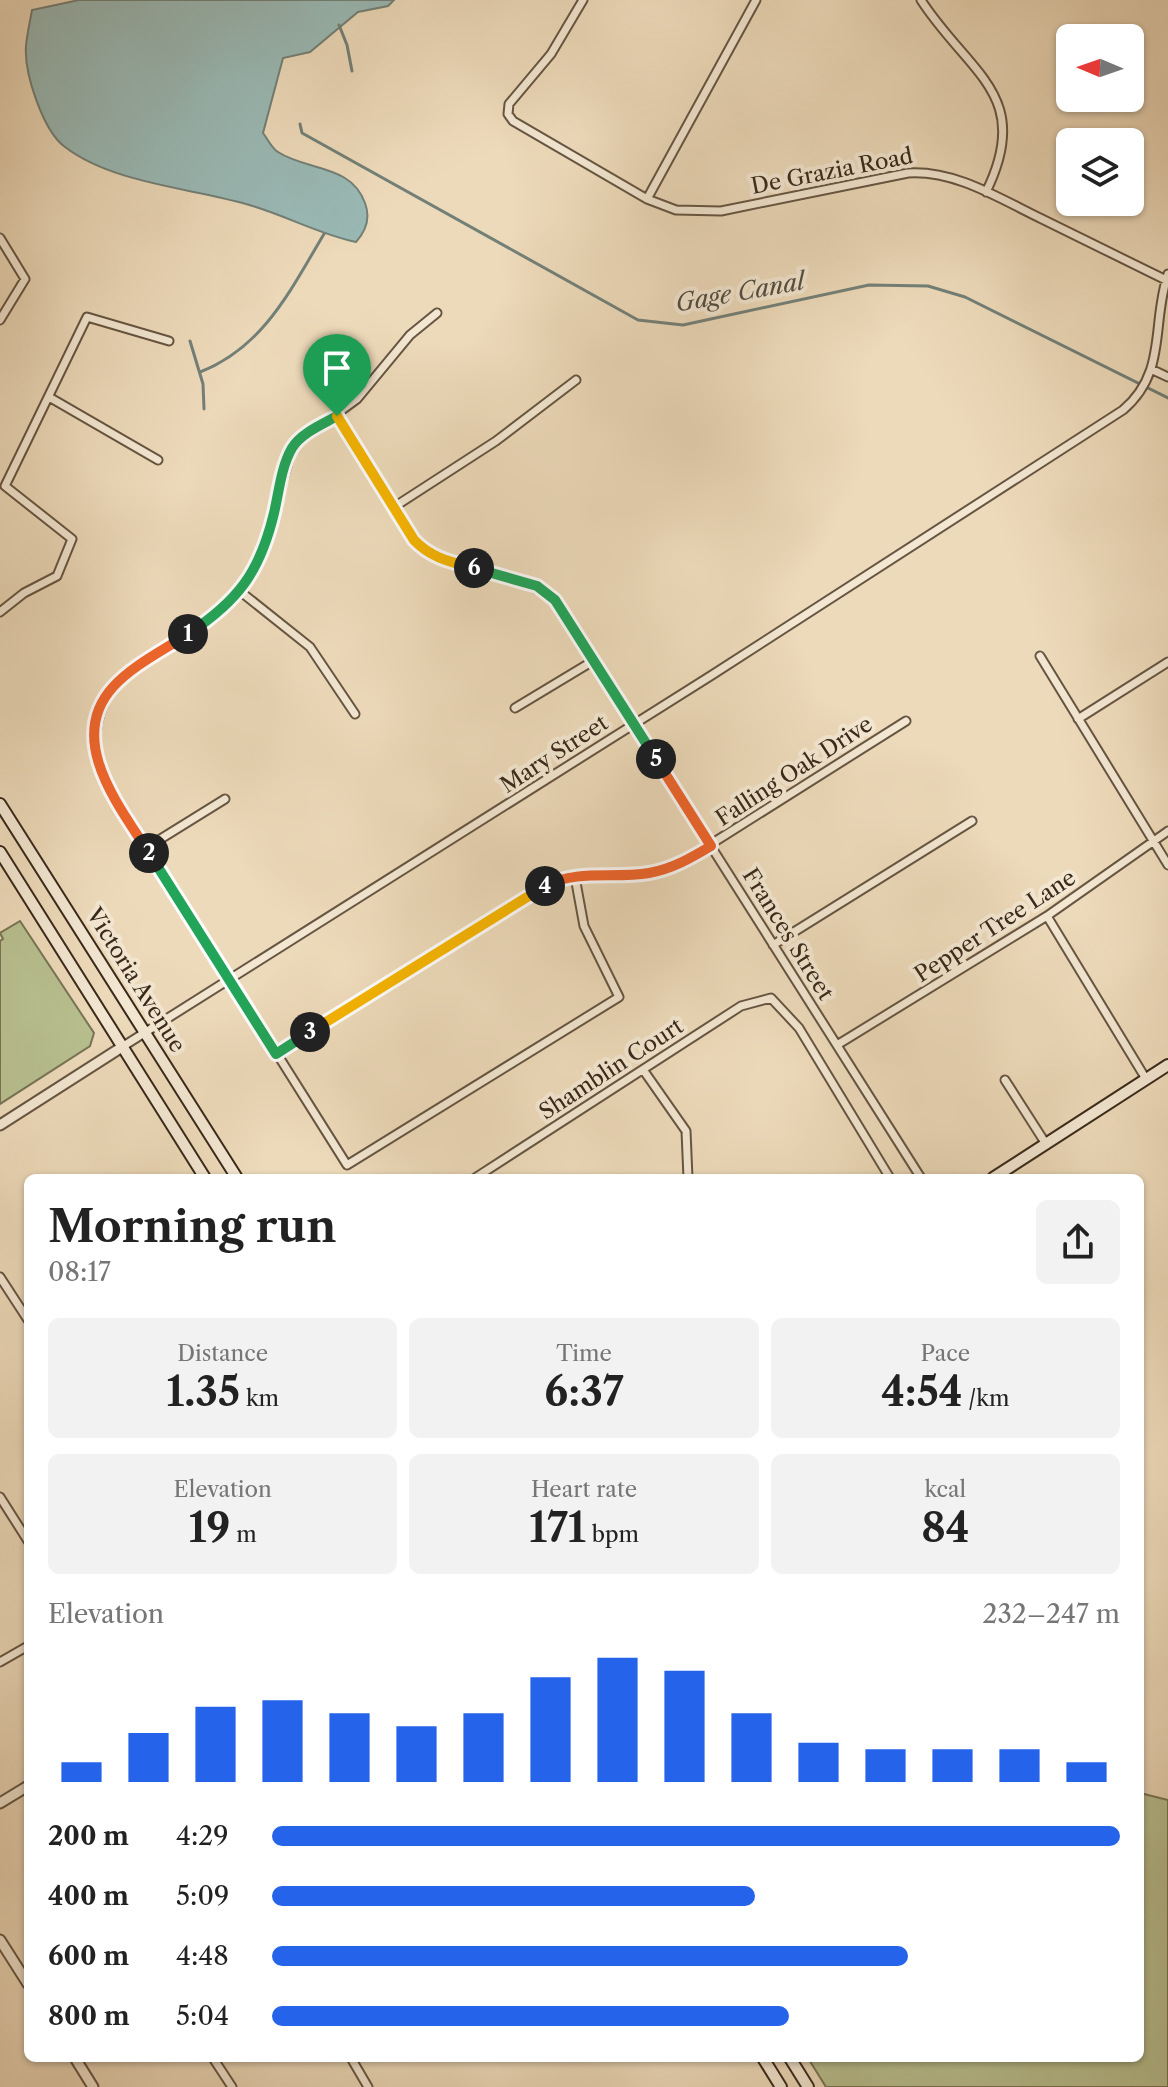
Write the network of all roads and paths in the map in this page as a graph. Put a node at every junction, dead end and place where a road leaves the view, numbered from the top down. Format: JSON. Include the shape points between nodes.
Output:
{"nodes":[{"id":1,"x":583,"y":0,"type":"edge"},
{"id":2,"x":756,"y":0,"type":"edge"},
{"id":3,"x":921,"y":0,"type":"edge"},
{"id":4,"x":986,"y":192,"type":"junction"},
{"id":5,"x":647,"y":199,"type":"junction"},
{"id":6,"x":0,"y":238,"type":"edge"},
{"id":7,"x":1167,"y":277,"type":"edge"},
{"id":8,"x":437,"y":313,"type":"dead end"},
{"id":9,"x":0,"y":320,"type":"edge"},
{"id":10,"x":169,"y":341,"type":"dead end"},
{"id":11,"x":1153,"y":370,"type":"junction"},
{"id":12,"x":1168,"y":377,"type":"edge"},
{"id":13,"x":576,"y":380,"type":"dead end"},
{"id":14,"x":49,"y":397,"type":"junction"},
{"id":15,"x":337,"y":416,"type":"junction"},
{"id":16,"x":158,"y":460,"type":"dead end"},
{"id":17,"x":394,"y":507,"type":"junction"},
{"id":18,"x":241,"y":592,"type":"junction"},
{"id":19,"x":0,"y":612,"type":"edge"},
{"id":20,"x":1040,"y":656,"type":"dead end"},
{"id":21,"x":593,"y":661,"type":"junction"},
{"id":22,"x":1168,"y":662,"type":"edge"},
{"id":23,"x":515,"y":708,"type":"dead end"},
{"id":24,"x":355,"y":714,"type":"dead end"},
{"id":25,"x":1078,"y":719,"type":"junction"},
{"id":26,"x":906,"y":721,"type":"dead end"},
{"id":27,"x":634,"y":724,"type":"junction"},
{"id":28,"x":225,"y":799,"type":"dead end"},
{"id":29,"x":0,"y":804,"type":"edge"},
{"id":30,"x":972,"y":821,"type":"dead end"},
{"id":31,"x":1168,"y":831,"type":"edge"},
{"id":32,"x":1155,"y":844,"type":"junction"},
{"id":33,"x":711,"y":846,"type":"junction"},
{"id":34,"x":146,"y":848,"type":"junction"},
{"id":35,"x":0,"y":852,"type":"edge"},
{"id":36,"x":1168,"y":865,"type":"edge"},
{"id":37,"x":575,"y":877,"type":"junction"},
{"id":38,"x":1047,"y":916,"type":"junction"},
{"id":39,"x":773,"y":945,"type":"junction"},
{"id":40,"x":230,"y":982,"type":"junction"},
{"id":41,"x":146,"y":1033,"type":"junction"},
{"id":42,"x":837,"y":1045,"type":"junction"},
{"id":43,"x":122,"y":1047,"type":"junction"},
{"id":44,"x":276,"y":1054,"type":"junction"},
{"id":45,"x":1168,"y":1065,"type":"edge"},
{"id":46,"x":644,"y":1071,"type":"junction"},
{"id":47,"x":1146,"y":1079,"type":"junction"},
{"id":48,"x":1005,"y":1080,"type":"dead end"},
{"id":49,"x":0,"y":1125,"type":"edge"},
{"id":50,"x":1046,"y":1144,"type":"junction"},
{"id":51,"x":202,"y":1174,"type":"edge"},
{"id":52,"x":234,"y":1174,"type":"edge"},
{"id":53,"x":481,"y":1174,"type":"edge"},
{"id":54,"x":688,"y":1174,"type":"edge"},
{"id":55,"x":888,"y":1174,"type":"edge"},
{"id":56,"x":918,"y":1174,"type":"edge"},
{"id":57,"x":999,"y":1174,"type":"edge"},
{"id":58,"x":0,"y":1277,"type":"edge"},
{"id":59,"x":24,"y":1314,"type":"edge"},
{"id":60,"x":0,"y":1497,"type":"edge"},
{"id":61,"x":24,"y":1535,"type":"edge"},
{"id":62,"x":24,"y":1648,"type":"edge"},
{"id":63,"x":0,"y":1662,"type":"edge"},
{"id":64,"x":24,"y":1788,"type":"edge"},
{"id":65,"x":0,"y":1803,"type":"edge"},
{"id":66,"x":0,"y":1940,"type":"edge"},
{"id":67,"x":24,"y":1978,"type":"edge"},
{"id":68,"x":77,"y":2062,"type":"edge"},
{"id":69,"x":216,"y":2062,"type":"edge"},
{"id":70,"x":353,"y":2062,"type":"edge"},
{"id":71,"x":765,"y":2062,"type":"edge"},
{"id":72,"x":792,"y":2062,"type":"edge"},
{"id":73,"x":93,"y":2087,"type":"edge"},
{"id":74,"x":232,"y":2087,"type":"edge"},
{"id":75,"x":368,"y":2087,"type":"edge"},
{"id":76,"x":781,"y":2087,"type":"edge"},
{"id":77,"x":808,"y":2087,"type":"edge"}],
"edges":[{"from":1,"to":5,"type":"street","name":"De Grazia Road","via":[[551,54],[509,104],[508,114]]},
{"from":2,"to":5,"type":"street"},
{"from":3,"to":4,"type":"street","via":[[994,93],[1004,118],[1001,162]]},
{"from":4,"to":5,"type":"street","name":"De Grazia Road","via":[[927,172],[721,211],[676,210]]},
{"from":4,"to":7,"type":"street","name":"De Grazia Road"},
{"from":6,"to":9,"type":"street","via":[[25,279]]},
{"from":7,"to":11,"type":"street"},
{"from":8,"to":15,"type":"street","via":[[410,335]]},
{"from":10,"to":14,"type":"street","via":[[87,317]]},
{"from":11,"to":12,"type":"street"},
{"from":11,"to":27,"type":"street","name":"Mary Street","via":[[1141,393],[1123,410]]},
{"from":13,"to":17,"type":"street","via":[[496,441]]},
{"from":14,"to":16,"type":"street"},
{"from":14,"to":19,"type":"street","via":[[5,486],[72,539],[57,576]]},
{"from":15,"to":17,"type":"street","name":"Frances Street"},
{"from":15,"to":18,"type":"street","via":[[293,446],[260,557]]},
{"from":17,"to":21,"type":"street","name":"Frances Street","via":[[425,552],[537,586],[555,600]]},
{"from":18,"to":24,"type":"street","via":[[310,647]]},
{"from":18,"to":34,"type":"street","via":[[214,618],[124,677],[99,712],[95,751],[101,774]]},
{"from":20,"to":25,"type":"street"},
{"from":21,"to":23,"type":"street"},
{"from":21,"to":27,"type":"street","name":"Frances Street"},
{"from":22,"to":25,"type":"street"},
{"from":25,"to":32,"type":"street"},
{"from":26,"to":33,"type":"street","name":"Falling Oak Drive"},
{"from":27,"to":33,"type":"street","name":"Frances Street"},
{"from":27,"to":40,"type":"street","name":"Mary Street"},
{"from":28,"to":34,"type":"street"},
{"from":29,"to":41,"type":"main road","name":"Victoria Avenue"},
{"from":30,"to":39,"type":"street"},
{"from":31,"to":32,"type":"street","name":"Pepper Tree Lane"},
{"from":32,"to":36,"type":"street"},
{"from":32,"to":38,"type":"street","name":"Pepper Tree Lane"},
{"from":33,"to":37,"type":"street","name":"Falling Oak Drive","via":[[647,874]]},
{"from":33,"to":39,"type":"street","name":"Frances Street"},
{"from":34,"to":40,"type":"street"},
{"from":35,"to":43,"type":"main road"},
{"from":37,"to":44,"type":"street","name":"Falling Oak Drive","via":[[532,892]]},
{"from":37,"to":44,"type":"street","via":[[584,926],[619,997],[347,1165]]},
{"from":38,"to":42,"type":"street","name":"Pepper Tree Lane"},
{"from":38,"to":47,"type":"street"},
{"from":39,"to":42,"type":"street","name":"Frances Street"},
{"from":40,"to":41,"type":"street","name":"Mary Street"},
{"from":40,"to":44,"type":"street"},
{"from":41,"to":43,"type":"street","name":"Mary Street"},
{"from":41,"to":52,"type":"main road","name":"Victoria Avenue"},
{"from":42,"to":56,"type":"street","name":"Frances Street"},
{"from":43,"to":49,"type":"street","name":"Mary Street"},
{"from":43,"to":51,"type":"main road"},
{"from":45,"to":47,"type":"main road"},
{"from":46,"to":53,"type":"street","name":"Shamblin Court"},
{"from":46,"to":54,"type":"street","via":[[686,1131]]},
{"from":46,"to":55,"type":"street","name":"Shamblin Court","via":[[741,1006],[771,998],[799,1028]]},
{"from":47,"to":50,"type":"main road"},
{"from":48,"to":50,"type":"street"},
{"from":50,"to":57,"type":"main road"},
{"from":58,"to":59,"type":"street"},
{"from":60,"to":61,"type":"street"},
{"from":62,"to":63,"type":"street"},
{"from":64,"to":65,"type":"street"},
{"from":66,"to":67,"type":"street"},
{"from":68,"to":73,"type":"street"},
{"from":69,"to":74,"type":"street"},
{"from":70,"to":75,"type":"street"},
{"from":71,"to":76,"type":"main road"},
{"from":72,"to":77,"type":"main road"}]}
